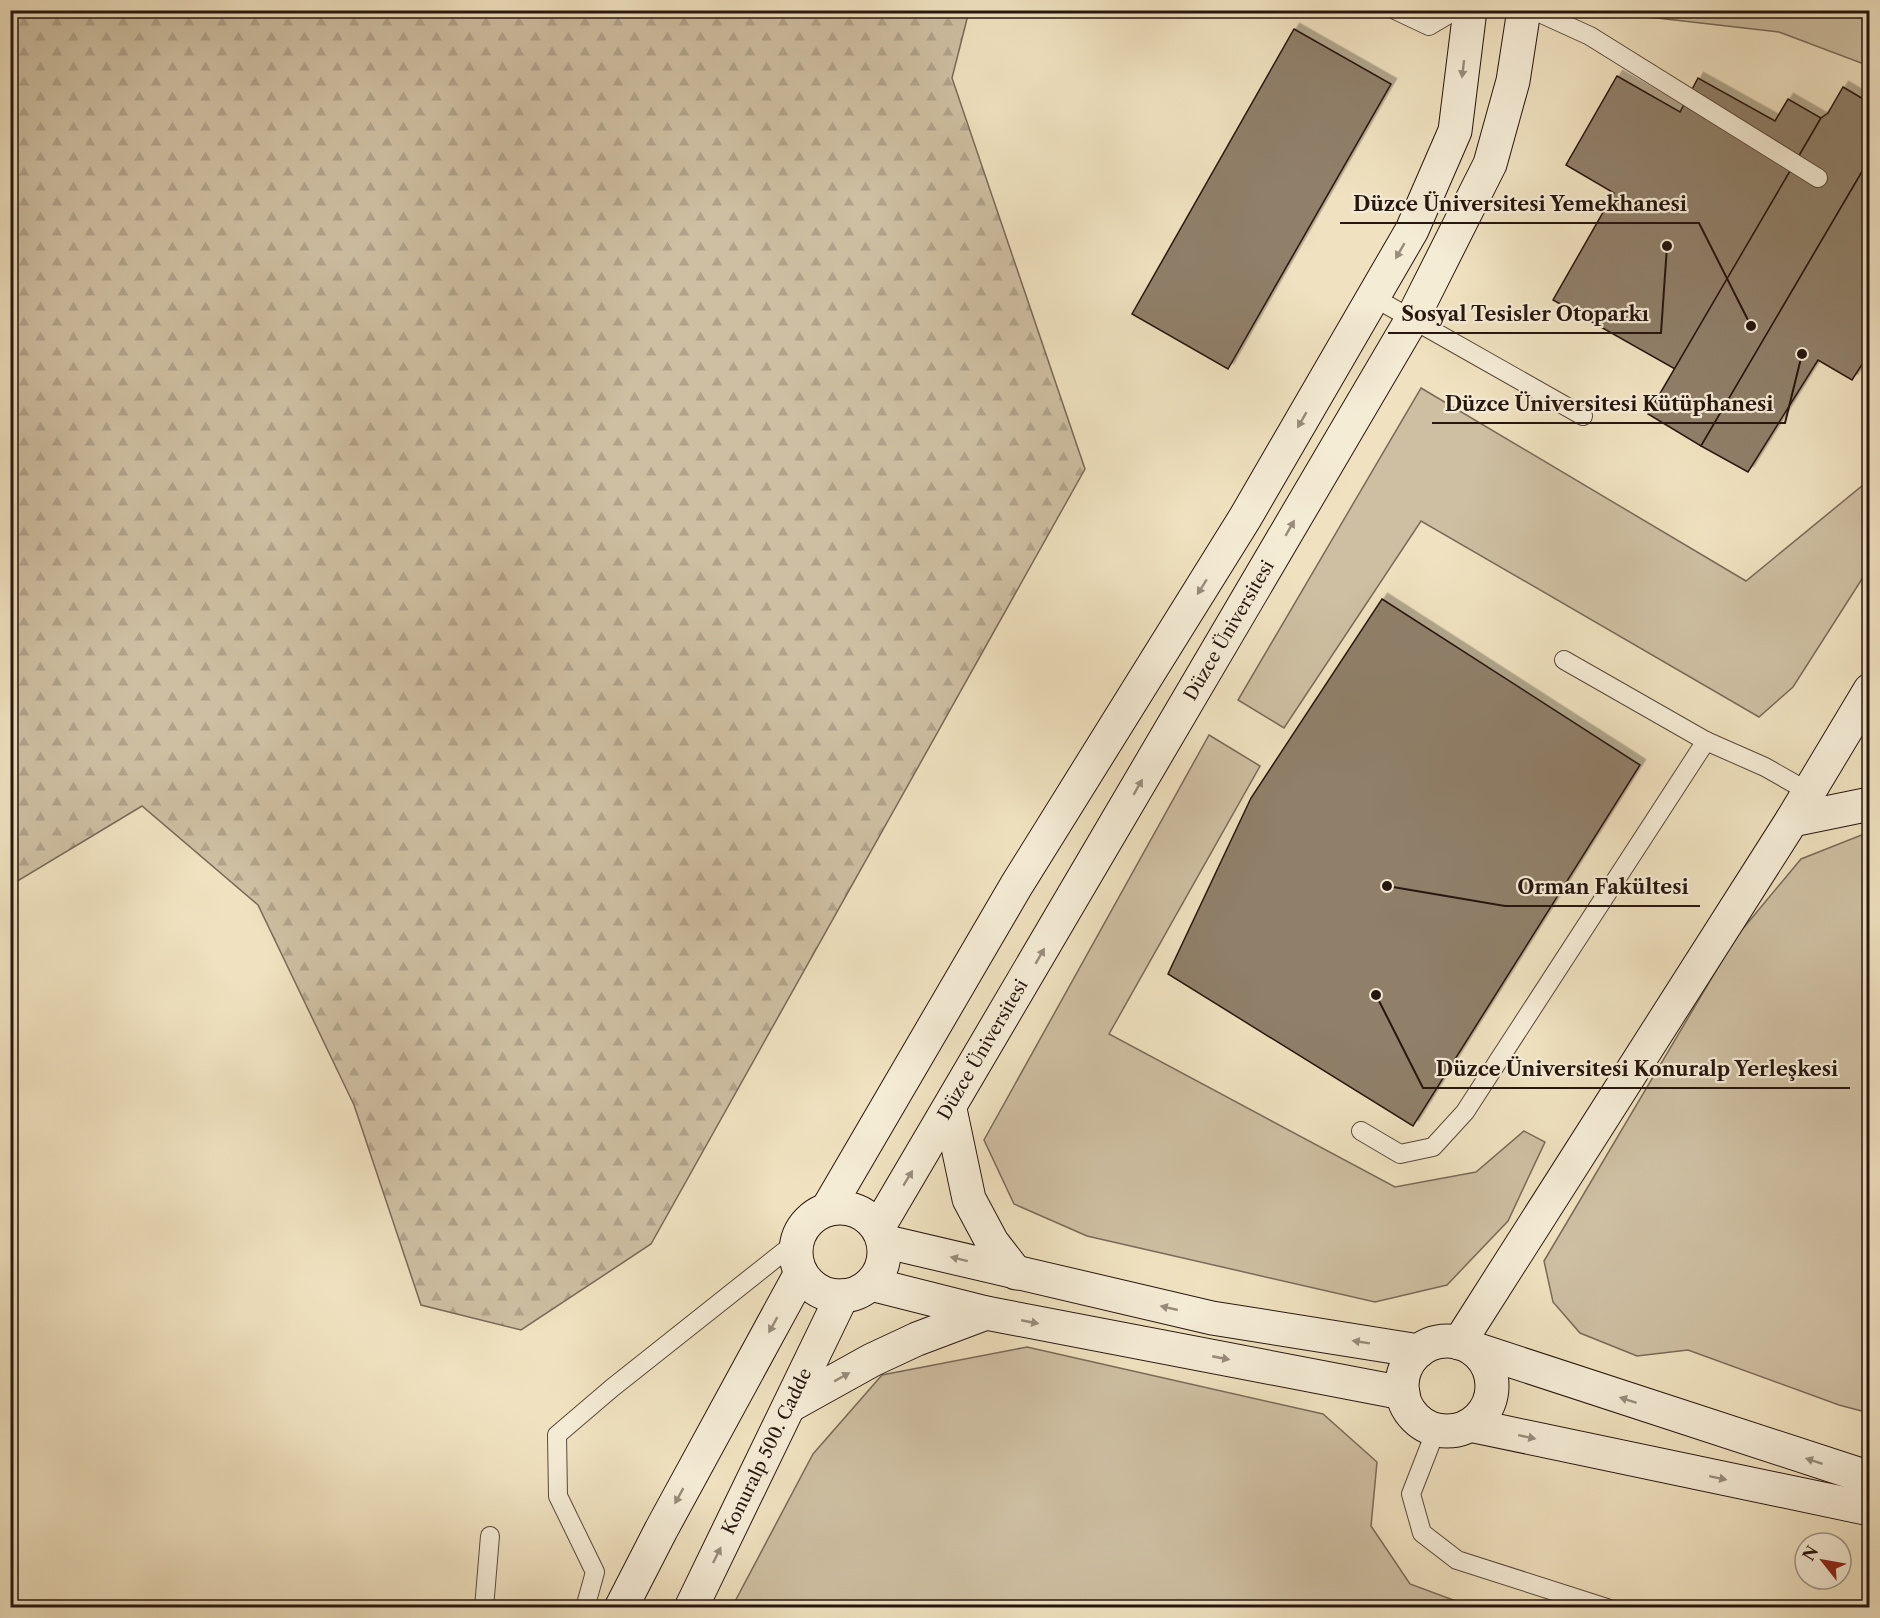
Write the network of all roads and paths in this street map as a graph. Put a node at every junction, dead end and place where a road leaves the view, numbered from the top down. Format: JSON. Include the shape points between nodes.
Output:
{"nodes":[{"id":1,"x":1395,"y":10,"type":"edge"},
{"id":2,"x":1456,"y":10,"type":"edge"},
{"id":3,"x":1470,"y":10,"type":"edge"},
{"id":4,"x":1524,"y":10,"type":"edge"},
{"id":5,"x":1533,"y":10,"type":"edge"},
{"id":6,"x":1818,"y":178,"type":"dead end"},
{"id":7,"x":1374,"y":297,"type":"junction"},
{"id":8,"x":1412,"y":319,"type":"junction"},
{"id":9,"x":1583,"y":416,"type":"dead end"},
{"id":10,"x":1564,"y":660,"type":"dead end"},
{"id":11,"x":1869,"y":690,"type":"edge"},
{"id":12,"x":1706,"y":741,"type":"junction"},
{"id":13,"x":1809,"y":792,"type":"junction"},
{"id":14,"x":1869,"y":804,"type":"edge"},
{"id":15,"x":1792,"y":820,"type":"junction"},
{"id":16,"x":950,"y":1109,"type":"junction"},
{"id":17,"x":1361,"y":1131,"type":"dead end"},
{"id":18,"x":828,"y":1208,"type":"junction"},
{"id":19,"x":881,"y":1234,"type":"junction"},
{"id":20,"x":798,"y":1258,"type":"junction"},
{"id":21,"x":1016,"y":1274,"type":"junction"},
{"id":22,"x":856,"y":1290,"type":"junction"},
{"id":23,"x":986,"y":1313,"type":"junction"},
{"id":24,"x":1465,"y":1345,"type":"junction"},
{"id":25,"x":1419,"y":1351,"type":"junction"},
{"id":26,"x":1403,"y":1393,"type":"junction"},
{"id":27,"x":791,"y":1406,"type":"junction"},
{"id":28,"x":1470,"y":1425,"type":"junction"},
{"id":29,"x":1436,"y":1430,"type":"junction"},
{"id":30,"x":1869,"y":1478,"type":"edge"},
{"id":31,"x":1869,"y":1509,"type":"edge"},
{"id":32,"x":490,"y":1536,"type":"dead end"},
{"id":33,"x":484,"y":1608,"type":"edge"},
{"id":34,"x":585,"y":1608,"type":"edge"},
{"id":35,"x":621,"y":1608,"type":"edge"},
{"id":36,"x":691,"y":1608,"type":"edge"},
{"id":37,"x":1607,"y":1608,"type":"edge"}],
"edges":[{"from":1,"to":2,"type":"lane","via":[[1429,26]]},
{"from":3,"to":7,"type":"street","one_way":true,"via":[[1455,130],[1412,230]]},
{"from":4,"to":8,"type":"street","name":"Düzce Üniversitesi","via":[[1513,81],[1490,164]]},
{"from":5,"to":6,"type":"lane","via":[[1590,36]]},
{"from":7,"to":8,"type":"lane"},
{"from":7,"to":18,"type":"street","one_way":true,"via":[[1245,518],[1016,886]]},
{"from":8,"to":9,"type":"lane"},
{"from":16,"to":8,"type":"street","name":"Düzce Üniversitesi","one_way":true},
{"from":10,"to":12,"type":"lane"},
{"from":11,"to":13,"type":"street"},
{"from":12,"to":13,"type":"lane"},
{"from":12,"to":17,"type":"lane","via":[[1465,1112],[1434,1147],[1400,1154]]},
{"from":13,"to":15,"type":"street"},
{"from":14,"to":15,"type":"street"},
{"from":15,"to":24,"type":"street"},
{"from":19,"to":16,"type":"street","name":"Düzce Üniversitesi","one_way":true},
{"from":16,"to":21,"type":"street","via":[[969,1199],[992,1242]]},
{"from":18,"to":19,"type":"street","via":[[856,1210]]},
{"from":18,"to":20,"type":"street","via":[[813,1215],[803,1227]]},
{"from":21,"to":19,"type":"street","one_way":true},
{"from":19,"to":22,"type":"street","name":"Düzce Üniversitesi","via":[[884,1257],[880,1272]]},
{"from":20,"to":22,"type":"street","via":[[819,1290]]},
{"from":20,"to":34,"type":"lane","via":[[620,1381],[557,1435],[558,1496],[595,1572]]},
{"from":20,"to":35,"type":"street","one_way":true},
{"from":25,"to":21,"type":"street","one_way":true,"via":[[1212,1318]]},
{"from":22,"to":23,"type":"street"},
{"from":22,"to":27,"type":"street","name":"Konuralp 500. Cadde"},
{"from":23,"to":26,"type":"street","one_way":true},
{"from":27,"to":23,"type":"street","one_way":true,"via":[[917,1338]]},
{"from":24,"to":25,"type":"street","via":[[1431,1344]]},
{"from":24,"to":28,"type":"street","via":[[1489,1368],[1492,1381],[1488,1406]]},
{"from":30,"to":24,"type":"street","one_way":true},
{"from":25,"to":26,"type":"street","via":[[1403,1378]]},
{"from":26,"to":29,"type":"street","via":[[1414,1417]]},
{"from":36,"to":27,"type":"street","name":"Konuralp 500. Cadde","one_way":true},
{"from":28,"to":29,"type":"street","via":[[1460,1430]]},
{"from":28,"to":31,"type":"street","one_way":true},
{"from":29,"to":37,"type":"lane","via":[[1411,1494],[1422,1533],[1457,1560]]},
{"from":32,"to":33,"type":"lane"}]}
